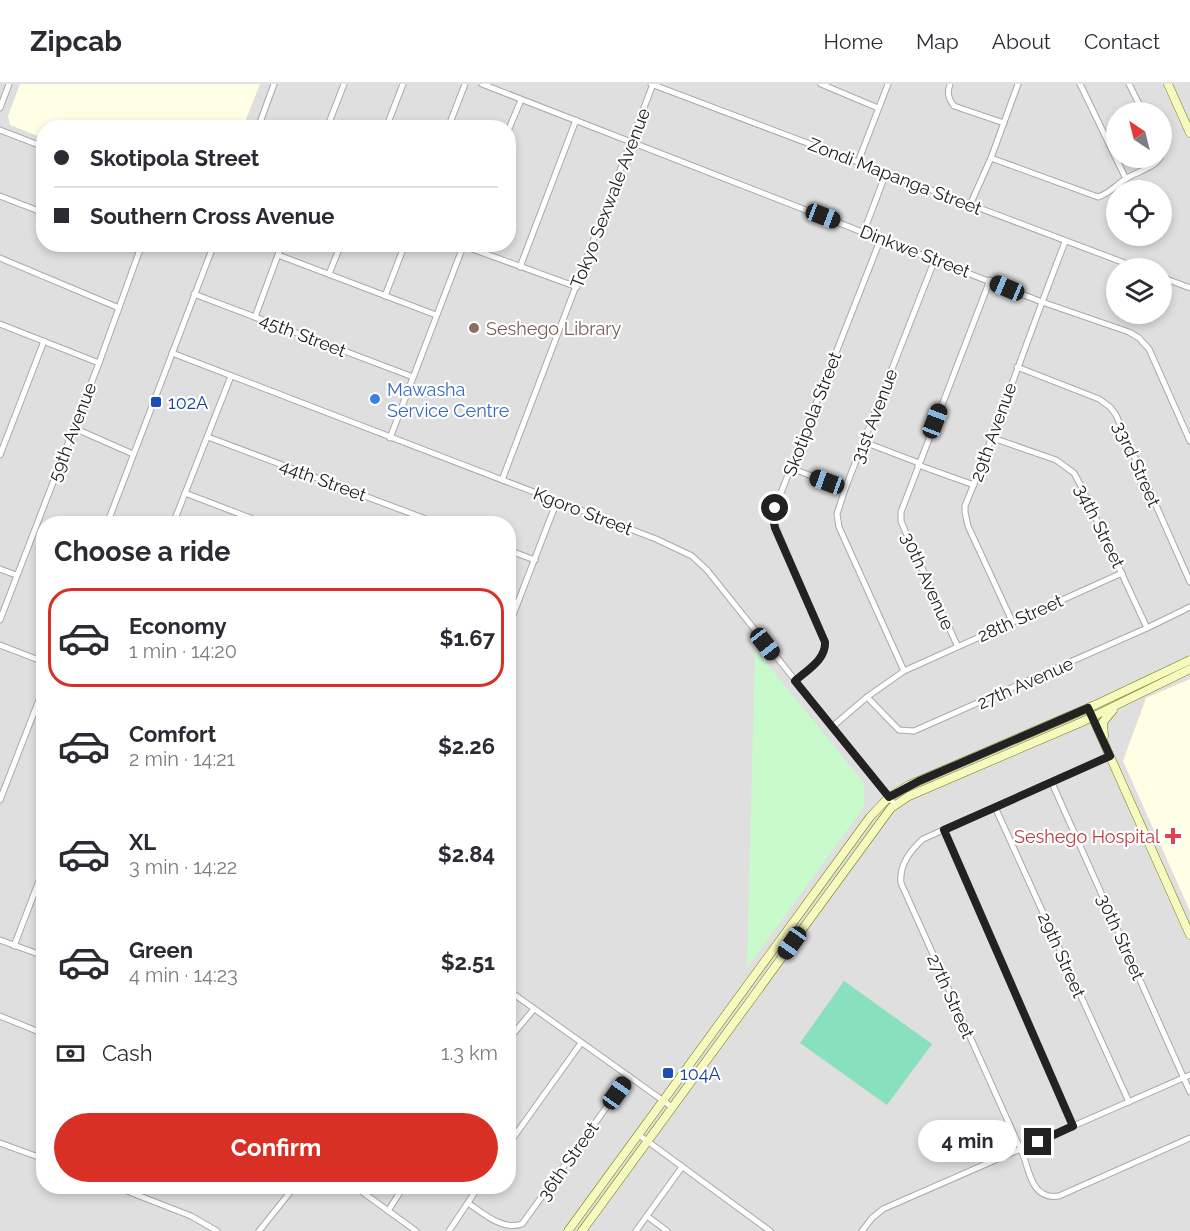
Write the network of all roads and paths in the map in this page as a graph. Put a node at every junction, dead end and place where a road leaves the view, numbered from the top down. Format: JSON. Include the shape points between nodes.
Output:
{"nodes":[{"id":1,"x":9,"y":84,"type":"edge"},
{"id":2,"x":274,"y":84,"type":"edge"},
{"id":3,"x":344,"y":84,"type":"edge"},
{"id":4,"x":403,"y":84,"type":"edge"},
{"id":5,"x":465,"y":84,"type":"edge"},
{"id":6,"x":482,"y":84,"type":"edge"},
{"id":7,"x":653,"y":84,"type":"edge"},
{"id":8,"x":820,"y":84,"type":"edge"},
{"id":9,"x":888,"y":84,"type":"edge"},
{"id":10,"x":950,"y":84,"type":"edge"},
{"id":11,"x":1018,"y":84,"type":"edge"},
{"id":12,"x":1080,"y":84,"type":"edge"},
{"id":13,"x":1129,"y":84,"type":"edge"},
{"id":14,"x":1168,"y":84,"type":"edge"},
{"id":15,"x":521,"y":100,"type":"junction"},
{"id":16,"x":1138,"y":102,"type":"edge"},
{"id":17,"x":0,"y":108,"type":"edge"},
{"id":18,"x":878,"y":108,"type":"junction"},
{"id":19,"x":261,"y":120,"type":"edge"},
{"id":20,"x":330,"y":120,"type":"edge"},
{"id":21,"x":389,"y":120,"type":"edge"},
{"id":22,"x":451,"y":120,"type":"edge"},
{"id":23,"x":513,"y":120,"type":"edge"},
{"id":24,"x":576,"y":120,"type":"junction"},
{"id":25,"x":1004,"y":123,"type":"junction"},
{"id":26,"x":0,"y":130,"type":"edge"},
{"id":27,"x":1190,"y":134,"type":"edge"},
{"id":28,"x":631,"y":141,"type":"junction"},
{"id":29,"x":36,"y":144,"type":"edge"},
{"id":30,"x":991,"y":158,"type":"junction"},
{"id":31,"x":858,"y":162,"type":"junction"},
{"id":32,"x":1145,"y":168,"type":"edge"},
{"id":33,"x":886,"y":173,"type":"junction"},
{"id":34,"x":1125,"y":178,"type":"junction"},
{"id":35,"x":0,"y":196,"type":"edge"},
{"id":36,"x":970,"y":205,"type":"junction"},
{"id":37,"x":36,"y":210,"type":"edge"},
{"id":38,"x":864,"y":231,"type":"junction"},
{"id":39,"x":881,"y":238,"type":"junction"},
{"id":40,"x":1065,"y":242,"type":"junction"},
{"id":41,"x":140,"y":252,"type":"edge"},
{"id":42,"x":211,"y":252,"type":"edge"},
{"id":43,"x":279,"y":252,"type":"edge"},
{"id":44,"x":338,"y":252,"type":"edge"},
{"id":45,"x":402,"y":252,"type":"edge"},
{"id":46,"x":461,"y":252,"type":"edge"},
{"id":47,"x":482,"y":252,"type":"edge"},
{"id":48,"x":278,"y":255,"type":"junction"},
{"id":49,"x":0,"y":258,"type":"edge"},
{"id":50,"x":1110,"y":258,"type":"edge"},
{"id":51,"x":935,"y":259,"type":"junction"},
{"id":52,"x":520,"y":267,"type":"junction"},
{"id":53,"x":329,"y":274,"type":"junction"},
{"id":54,"x":990,"y":280,"type":"junction"},
{"id":55,"x":1172,"y":281,"type":"edge"},
{"id":56,"x":577,"y":287,"type":"junction"},
{"id":57,"x":1190,"y":288,"type":"edge"},
{"id":58,"x":194,"y":294,"type":"junction"},
{"id":59,"x":386,"y":296,"type":"junction"},
{"id":60,"x":1042,"y":302,"type":"junction"},
{"id":61,"x":119,"y":308,"type":"junction"},
{"id":62,"x":436,"y":315,"type":"junction"},
{"id":63,"x":255,"y":317,"type":"junction"},
{"id":64,"x":0,"y":324,"type":"edge"},
{"id":65,"x":44,"y":341,"type":"junction"},
{"id":66,"x":172,"y":353,"type":"junction"},
{"id":67,"x":99,"y":363,"type":"junction"},
{"id":68,"x":1017,"y":367,"type":"junction"},
{"id":69,"x":231,"y":376,"type":"junction"},
{"id":70,"x":413,"y":377,"type":"junction"},
{"id":71,"x":74,"y":428,"type":"junction"},
{"id":72,"x":208,"y":437,"type":"junction"},
{"id":73,"x":390,"y":438,"type":"junction"},
{"id":74,"x":993,"y":438,"type":"junction"},
{"id":75,"x":1190,"y":441,"type":"edge"},
{"id":76,"x":864,"y":442,"type":"junction"},
{"id":77,"x":133,"y":454,"type":"junction"},
{"id":78,"x":0,"y":455,"type":"edge"},
{"id":79,"x":918,"y":464,"type":"junction"},
{"id":80,"x":791,"y":468,"type":"junction"},
{"id":81,"x":502,"y":480,"type":"junction"},
{"id":82,"x":974,"y":485,"type":"junction"},
{"id":83,"x":845,"y":489,"type":"junction"},
{"id":84,"x":185,"y":493,"type":"junction"},
{"id":85,"x":557,"y":501,"type":"junction"},
{"id":86,"x":40,"y":516,"type":"edge"},
{"id":87,"x":110,"y":516,"type":"edge"},
{"id":88,"x":177,"y":516,"type":"edge"},
{"id":89,"x":245,"y":516,"type":"edge"},
{"id":90,"x":418,"y":516,"type":"edge"},
{"id":91,"x":36,"y":525,"type":"edge"},
{"id":92,"x":516,"y":553,"type":"edge"},
{"id":93,"x":535,"y":560,"type":"junction"},
{"id":94,"x":0,"y":569,"type":"edge"},
{"id":95,"x":1122,"y":573,"type":"junction"},
{"id":96,"x":16,"y":576,"type":"junction"},
{"id":97,"x":1190,"y":582,"type":"edge"},
{"id":98,"x":1190,"y":607,"type":"edge"},
{"id":99,"x":516,"y":608,"type":"edge"},
{"id":100,"x":0,"y":620,"type":"edge"},
{"id":101,"x":1012,"y":621,"type":"junction"},
{"id":102,"x":1147,"y":628,"type":"junction"},
{"id":103,"x":0,"y":645,"type":"edge"},
{"id":104,"x":957,"y":645,"type":"junction"},
{"id":105,"x":36,"y":659,"type":"edge"},
{"id":106,"x":1190,"y":660,"type":"edge"},
{"id":107,"x":1190,"y":669,"type":"edge"},
{"id":108,"x":904,"y":671,"type":"junction"},
{"id":109,"x":795,"y":681,"type":"junction"},
{"id":110,"x":867,"y":697,"type":"junction"},
{"id":111,"x":1119,"y":704,"type":"junction"},
{"id":112,"x":36,"y":708,"type":"edge"},
{"id":113,"x":1088,"y":708,"type":"junction"},
{"id":114,"x":1092,"y":717,"type":"junction"},
{"id":115,"x":832,"y":727,"type":"junction"},
{"id":116,"x":1105,"y":746,"type":"junction"},
{"id":117,"x":1110,"y":756,"type":"junction"},
{"id":118,"x":1052,"y":783,"type":"junction"},
{"id":119,"x":889,"y":797,"type":"junction"},
{"id":120,"x":0,"y":801,"type":"edge"},
{"id":121,"x":895,"y":805,"type":"junction"},
{"id":122,"x":995,"y":807,"type":"junction"},
{"id":123,"x":944,"y":830,"type":"junction"},
{"id":124,"x":36,"y":889,"type":"edge"},
{"id":125,"x":1190,"y":935,"type":"edge"},
{"id":126,"x":0,"y":940,"type":"edge"},
{"id":127,"x":14,"y":946,"type":"junction"},
{"id":128,"x":36,"y":954,"type":"edge"},
{"id":129,"x":516,"y":996,"type":"edge"},
{"id":130,"x":534,"y":1009,"type":"junction"},
{"id":131,"x":0,"y":1016,"type":"edge"},
{"id":132,"x":516,"y":1030,"type":"edge"},
{"id":133,"x":36,"y":1031,"type":"edge"},
{"id":134,"x":581,"y":1043,"type":"junction"},
{"id":135,"x":629,"y":1076,"type":"junction"},
{"id":136,"x":1187,"y":1077,"type":"edge"},
{"id":137,"x":1190,"y":1092,"type":"edge"},
{"id":138,"x":663,"y":1100,"type":"junction"},
{"id":139,"x":1129,"y":1102,"type":"junction"},
{"id":140,"x":672,"y":1107,"type":"junction"},
{"id":141,"x":1073,"y":1126,"type":"junction"},
{"id":142,"x":516,"y":1134,"type":"edge"},
{"id":143,"x":639,"y":1135,"type":"junction"},
{"id":144,"x":1190,"y":1138,"type":"edge"},
{"id":145,"x":648,"y":1141,"type":"junction"},
{"id":146,"x":0,"y":1143,"type":"edge"},
{"id":147,"x":1020,"y":1150,"type":"junction"},
{"id":148,"x":36,"y":1156,"type":"edge"},
{"id":149,"x":682,"y":1167,"type":"junction"},
{"id":150,"x":135,"y":1194,"type":"edge"},
{"id":151,"x":289,"y":1194,"type":"edge"},
{"id":152,"x":365,"y":1194,"type":"edge"},
{"id":153,"x":399,"y":1194,"type":"edge"},
{"id":154,"x":474,"y":1194,"type":"edge"},
{"id":155,"x":468,"y":1203,"type":"junction"},
{"id":156,"x":388,"y":1210,"type":"junction"},
{"id":157,"x":647,"y":1216,"type":"junction"},
{"id":158,"x":217,"y":1231,"type":"edge"},
{"id":159,"x":259,"y":1231,"type":"edge"},
{"id":160,"x":416,"y":1231,"type":"edge"},
{"id":161,"x":449,"y":1231,"type":"edge"},
{"id":162,"x":568,"y":1231,"type":"edge"},
{"id":163,"x":582,"y":1231,"type":"edge"},
{"id":164,"x":636,"y":1231,"type":"edge"},
{"id":165,"x":667,"y":1231,"type":"edge"},
{"id":166,"x":770,"y":1231,"type":"edge"},
{"id":167,"x":862,"y":1231,"type":"edge"}],
"edges":[{"from":1,"to":17,"type":"street"},
{"from":2,"to":19,"type":"street"},
{"from":3,"to":20,"type":"street"},
{"from":4,"to":21,"type":"street"},
{"from":5,"to":22,"type":"street"},
{"from":6,"to":15,"type":"street","name":"Dinkwe Street"},
{"from":7,"to":28,"type":"street","name":"Tokyo Sexwale Avenue"},
{"from":7,"to":31,"type":"street","name":"Zondi Mapanga Street"},
{"from":8,"to":18,"type":"street"},
{"from":9,"to":18,"type":"street"},
{"from":10,"to":25,"type":"street","via":[[948,92],[954,106]]},
{"from":11,"to":25,"type":"street"},
{"from":12,"to":34,"type":"street"},
{"from":13,"to":16,"type":"street"},
{"from":14,"to":27,"type":"main road"},
{"from":15,"to":23,"type":"street"},
{"from":15,"to":24,"type":"street","name":"Dinkwe Street"},
{"from":18,"to":31,"type":"street"},
{"from":24,"to":28,"type":"street","name":"Dinkwe Street"},
{"from":24,"to":52,"type":"street"},
{"from":25,"to":30,"type":"street"},
{"from":26,"to":29,"type":"street"},
{"from":28,"to":38,"type":"street","name":"Dinkwe Street"},
{"from":28,"to":56,"type":"street","name":"Tokyo Sexwale Avenue"},
{"from":30,"to":34,"type":"street","via":[[1098,197]]},
{"from":30,"to":36,"type":"street"},
{"from":31,"to":33,"type":"street","name":"Zondi Mapanga Street"},
{"from":32,"to":34,"type":"street"},
{"from":33,"to":36,"type":"street","name":"Zondi Mapanga Street"},
{"from":33,"to":38,"type":"street"},
{"from":35,"to":37,"type":"street"},
{"from":36,"to":40,"type":"street","name":"Zondi Mapanga Street"},
{"from":38,"to":39,"type":"street","name":"Dinkwe Street"},
{"from":39,"to":51,"type":"street","name":"Dinkwe Street"},
{"from":39,"to":80,"type":"street","name":"Skotipola Street"},
{"from":40,"to":50,"type":"street","name":"Zondi Mapanga Street"},
{"from":40,"to":60,"type":"street","name":"29th Avenue"},
{"from":41,"to":61,"type":"street","name":"59th Avenue"},
{"from":42,"to":58,"type":"street"},
{"from":43,"to":48,"type":"street"},
{"from":44,"to":53,"type":"street"},
{"from":45,"to":59,"type":"street"},
{"from":46,"to":62,"type":"street"},
{"from":47,"to":52,"type":"street"},
{"from":48,"to":53,"type":"street"},
{"from":48,"to":63,"type":"street"},
{"from":49,"to":61,"type":"street"},
{"from":51,"to":54,"type":"street","name":"Dinkwe Street"},
{"from":51,"to":76,"type":"street","name":"31st Avenue"},
{"from":52,"to":56,"type":"street"},
{"from":53,"to":59,"type":"street"},
{"from":54,"to":60,"type":"street","name":"Dinkwe Street"},
{"from":54,"to":79,"type":"street","name":"30th Avenue"},
{"from":55,"to":57,"type":"street"},
{"from":56,"to":81,"type":"street","name":"Tokyo Sexwale Avenue"},
{"from":58,"to":63,"type":"street","name":"45th Street"},
{"from":58,"to":66,"type":"street"},
{"from":59,"to":62,"type":"street"},
{"from":60,"to":68,"type":"street","name":"29th Avenue"},
{"from":60,"to":75,"type":"street","name":"Dinkwe Street","via":[[1139,338],[1149,349]]},
{"from":61,"to":67,"type":"street","name":"59th Avenue"},
{"from":62,"to":70,"type":"street"},
{"from":63,"to":70,"type":"street","name":"45th Street"},
{"from":64,"to":65,"type":"street"},
{"from":65,"to":67,"type":"street"},
{"from":65,"to":78,"type":"street"},
{"from":66,"to":69,"type":"street","name":"Kgoro Street"},
{"from":66,"to":77,"type":"street"},
{"from":67,"to":71,"type":"street","name":"59th Avenue"},
{"from":68,"to":74,"type":"street","name":"29th Avenue"},
{"from":68,"to":97,"type":"street","name":"33rd Street","via":[[1099,399],[1110,407]]},
{"from":69,"to":72,"type":"street"},
{"from":69,"to":73,"type":"street","name":"Kgoro Street"},
{"from":70,"to":73,"type":"street"},
{"from":71,"to":77,"type":"street"},
{"from":71,"to":86,"type":"street","name":"59th Avenue"},
{"from":72,"to":84,"type":"street"},
{"from":72,"to":90,"type":"street","name":"44th Street"},
{"from":73,"to":81,"type":"street","name":"Kgoro Street"},
{"from":74,"to":82,"type":"street","name":"29th Avenue"},
{"from":74,"to":95,"type":"street","name":"34th Street","via":[[1056,460],[1074,473]]},
{"from":76,"to":79,"type":"street"},
{"from":76,"to":83,"type":"street","name":"31st Avenue"},
{"from":77,"to":87,"type":"street"},
{"from":79,"to":82,"type":"street"},
{"from":79,"to":104,"type":"street","name":"30th Avenue","via":[[903,503],[901,521]]},
{"from":80,"to":83,"type":"street"},
{"from":80,"to":109,"type":"street","name":"Skotipola Street","via":[[775,508],[774,523],[826,647],[820,660]]},
{"from":81,"to":85,"type":"street","name":"Kgoro Street"},
{"from":82,"to":101,"type":"street","name":"29th Avenue","via":[[965,506],[966,519]]},
{"from":83,"to":108,"type":"street","name":"31st Avenue","via":[[838,507],[838,522]]},
{"from":84,"to":88,"type":"street"},
{"from":84,"to":89,"type":"street"},
{"from":85,"to":93,"type":"street"},
{"from":85,"to":109,"type":"street","name":"Kgoro Street","via":[[692,556]]},
{"from":91,"to":96,"type":"street","name":"59th Avenue"},
{"from":92,"to":93,"type":"street"},
{"from":93,"to":99,"type":"street"},
{"from":94,"to":96,"type":"street"},
{"from":95,"to":101,"type":"street","name":"28th Street"},
{"from":95,"to":102,"type":"street","name":"34th Street"},
{"from":96,"to":100,"type":"street","name":"59th Avenue"},
{"from":98,"to":102,"type":"street","name":"27th Avenue"},
{"from":101,"to":104,"type":"street","name":"28th Street"},
{"from":102,"to":110,"type":"street","name":"27th Avenue","via":[[914,731],[894,726]]},
{"from":103,"to":105,"type":"street"},
{"from":104,"to":108,"type":"street","name":"28th Street"},
{"from":106,"to":113,"type":"main road"},
{"from":107,"to":111,"type":"main road"},
{"from":108,"to":110,"type":"street","name":"28th Street"},
{"from":109,"to":115,"type":"street","name":"Kgoro Street"},
{"from":110,"to":115,"type":"street","name":"28th Street"},
{"from":111,"to":114,"type":"main road"},
{"from":111,"to":116,"type":"main road","via":[[1103,723]]},
{"from":112,"to":120,"type":"street"},
{"from":113,"to":114,"type":"main road"},
{"from":113,"to":119,"type":"main road"},
{"from":114,"to":116,"type":"main road"},
{"from":114,"to":121,"type":"main road"},
{"from":115,"to":119,"type":"street","name":"Kgoro Street"},
{"from":116,"to":117,"type":"main road"},
{"from":117,"to":118,"type":"street","name":"27th Street"},
{"from":117,"to":125,"type":"main road"},
{"from":118,"to":122,"type":"street","name":"27th Street"},
{"from":118,"to":136,"type":"street","name":"30th Street"},
{"from":119,"to":121,"type":"street","name":"Kgoro Street"},
{"from":119,"to":138,"type":"main road","via":[[870,817]]},
{"from":121,"to":140,"type":"main road","via":[[880,820]]},
{"from":122,"to":123,"type":"street","name":"27th Street"},
{"from":122,"to":139,"type":"street","name":"29th Street"},
{"from":123,"to":141,"type":"street"},
{"from":123,"to":147,"type":"street","name":"27th Street","via":[[914,848],[902,868],[901,883]]},
{"from":124,"to":127,"type":"street"},
{"from":126,"to":127,"type":"street"},
{"from":127,"to":128,"type":"street"},
{"from":129,"to":130,"type":"street"},
{"from":130,"to":132,"type":"street"},
{"from":130,"to":134,"type":"street"},
{"from":131,"to":133,"type":"street"},
{"from":134,"to":135,"type":"street"},
{"from":134,"to":142,"type":"street"},
{"from":135,"to":138,"type":"street"},
{"from":135,"to":155,"type":"street","name":"36th Street","via":[[522,1224],[505,1228]]},
{"from":136,"to":137,"type":"street","name":"30th Street"},
{"from":136,"to":139,"type":"street"},
{"from":138,"to":140,"type":"street"},
{"from":138,"to":143,"type":"main road"},
{"from":139,"to":141,"type":"street"},
{"from":140,"to":145,"type":"main road"},
{"from":141,"to":147,"type":"street"},
{"from":143,"to":145,"type":"street"},
{"from":143,"to":162,"type":"main road"},
{"from":144,"to":147,"type":"street","name":"27th Street","via":[[1053,1197],[1035,1189]]},
{"from":145,"to":149,"type":"street"},
{"from":145,"to":163,"type":"main road"},
{"from":146,"to":148,"type":"street"},
{"from":147,"to":167,"type":"street","via":[[883,1209]]},
{"from":149,"to":157,"type":"street"},
{"from":149,"to":166,"type":"street"},
{"from":150,"to":158,"type":"street","via":[[191,1216]]},
{"from":151,"to":159,"type":"street"},
{"from":152,"to":156,"type":"street"},
{"from":153,"to":156,"type":"street"},
{"from":154,"to":155,"type":"street"},
{"from":155,"to":161,"type":"street"},
{"from":156,"to":160,"type":"street"},
{"from":157,"to":164,"type":"street"},
{"from":157,"to":165,"type":"street"}]}
